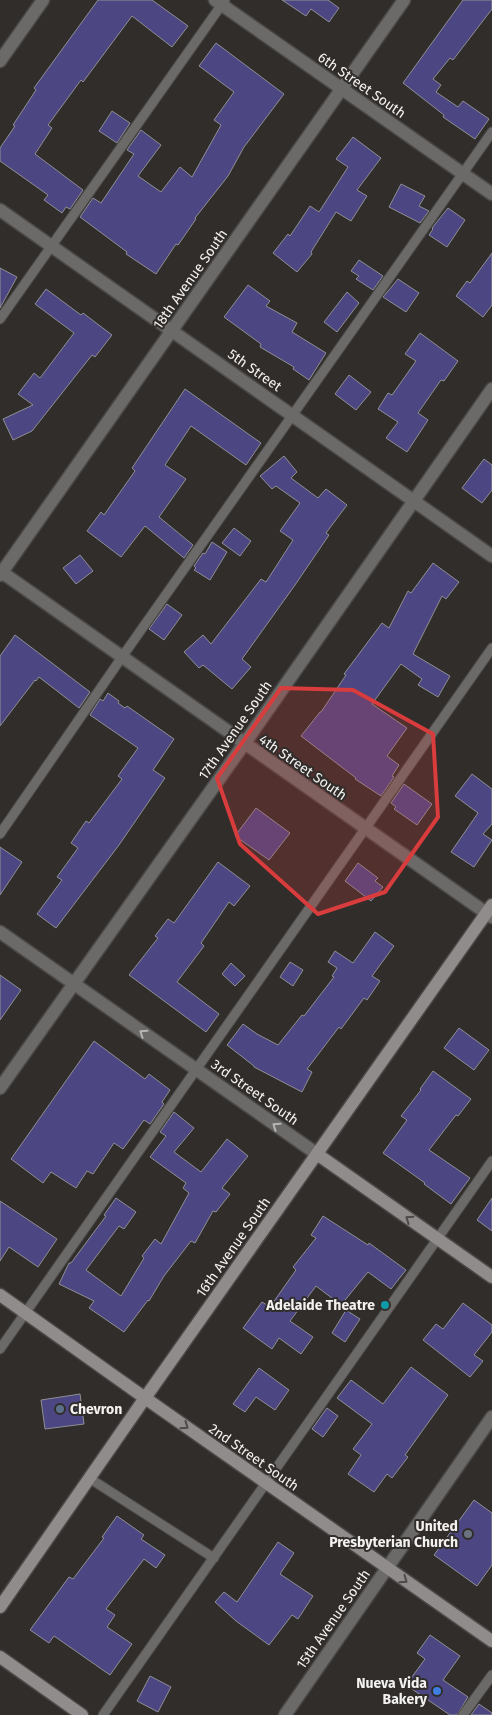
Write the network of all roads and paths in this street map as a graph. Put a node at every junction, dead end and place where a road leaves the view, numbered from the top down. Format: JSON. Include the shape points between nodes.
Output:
{"nodes":[{"id":1,"x":42,"y":0,"type":"edge"},
{"id":2,"x":404,"y":0,"type":"edge"},
{"id":3,"x":220,"y":2,"type":"edge"},
{"id":4,"x":0,"y":61,"type":"edge"},
{"id":5,"x":342,"y":89,"type":"junction"},
{"id":6,"x":492,"y":132,"type":"edge"},
{"id":7,"x":463,"y":174,"type":"junction"},
{"id":8,"x":492,"y":194,"type":"edge"},
{"id":9,"x":0,"y":210,"type":"edge"},
{"id":10,"x":51,"y":246,"type":"junction"},
{"id":11,"x":0,"y":319,"type":"edge"},
{"id":12,"x":172,"y":330,"type":"junction"},
{"id":13,"x":492,"y":389,"type":"edge"},
{"id":14,"x":293,"y":415,"type":"junction"},
{"id":15,"x":414,"y":501,"type":"junction"},
{"id":16,"x":492,"y":556,"type":"edge"},
{"id":17,"x":1,"y":573,"type":"edge"},
{"id":18,"x":492,"y":648,"type":"edge"},
{"id":19,"x":122,"y":657,"type":"junction"},
{"id":20,"x":244,"y":744,"type":"junction"},
{"id":21,"x":365,"y":829,"type":"junction"},
{"id":22,"x":0,"y":834,"type":"edge"},
{"id":23,"x":490,"y":912,"type":"edge"},
{"id":24,"x":0,"y":932,"type":"edge"},
{"id":25,"x":74,"y":984,"type":"junction"},
{"id":26,"x":196,"y":1070,"type":"junction"},
{"id":27,"x":0,"y":1088,"type":"edge"},
{"id":28,"x":316,"y":1154,"type":"junction"},
{"id":29,"x":492,"y":1161,"type":"edge"},
{"id":30,"x":438,"y":1238,"type":"junction"},
{"id":31,"x":492,"y":1277,"type":"edge"},
{"id":32,"x":0,"y":1294,"type":"edge"},
{"id":33,"x":26,"y":1313,"type":"junction"},
{"id":34,"x":0,"y":1349,"type":"edge"},
{"id":35,"x":145,"y":1398,"type":"junction"},
{"id":36,"x":492,"y":1417,"type":"edge"},
{"id":37,"x":89,"y":1478,"type":"junction"},
{"id":38,"x":266,"y":1484,"type":"junction"},
{"id":39,"x":214,"y":1558,"type":"junction"},
{"id":40,"x":387,"y":1568,"type":"junction"},
{"id":41,"x":0,"y":1607,"type":"edge"},
{"id":42,"x":492,"y":1641,"type":"edge"},
{"id":43,"x":0,"y":1658,"type":"edge"},
{"id":44,"x":492,"y":1675,"type":"edge"},
{"id":45,"x":82,"y":1715,"type":"edge"},
{"id":46,"x":103,"y":1715,"type":"edge"},
{"id":47,"x":285,"y":1715,"type":"edge"},
{"id":48,"x":463,"y":1715,"type":"edge"}],
"edges":[{"from":1,"to":4,"type":"street"},
{"from":2,"to":5,"type":"street","name":"18th Avenue South"},
{"from":3,"to":5,"type":"street","name":"6th Street South"},
{"from":3,"to":10,"type":"lane"},
{"from":5,"to":7,"type":"street","name":"6th Street South"},
{"from":5,"to":12,"type":"street","name":"18th Avenue South"},
{"from":6,"to":7,"type":"lane"},
{"from":7,"to":8,"type":"street","name":"6th Street South"},
{"from":7,"to":14,"type":"lane"},
{"from":9,"to":10,"type":"street","name":"5th Street"},
{"from":10,"to":11,"type":"lane"},
{"from":10,"to":12,"type":"street","name":"5th Street"},
{"from":12,"to":14,"type":"street","name":"5th Street"},
{"from":12,"to":17,"type":"street","name":"18th Avenue South"},
{"from":13,"to":15,"type":"street","name":"17th Avenue South"},
{"from":14,"to":15,"type":"street","name":"5th Street"},
{"from":14,"to":19,"type":"lane"},
{"from":15,"to":16,"type":"street","name":"5th Street"},
{"from":15,"to":20,"type":"street","name":"17th Avenue South"},
{"from":17,"to":19,"type":"street","name":"4th Street South"},
{"from":18,"to":21,"type":"lane"},
{"from":19,"to":20,"type":"street","name":"4th Street South"},
{"from":19,"to":22,"type":"lane"},
{"from":20,"to":21,"type":"street","name":"4th Street South"},
{"from":20,"to":25,"type":"street","name":"17th Avenue South"},
{"from":21,"to":23,"type":"street","name":"4th Street South"},
{"from":21,"to":26,"type":"lane"},
{"from":23,"to":28,"type":"main road","name":"16th Avenue South"},
{"from":24,"to":25,"type":"street","name":"3rd Street South"},
{"from":26,"to":25,"type":"street","name":"3rd Street South","one_way":true},
{"from":25,"to":27,"type":"street","name":"17th Avenue South"},
{"from":28,"to":26,"type":"street","name":"3rd Street South","one_way":true},
{"from":26,"to":33,"type":"lane"},
{"from":30,"to":28,"type":"main road","name":"3rd Street South","one_way":true},
{"from":28,"to":35,"type":"main road","name":"16th Avenue South"},
{"from":29,"to":30,"type":"lane"},
{"from":30,"to":31,"type":"main road","name":"3rd Street South"},
{"from":30,"to":38,"type":"lane"},
{"from":32,"to":33,"type":"main road","name":"2nd Street South"},
{"from":33,"to":34,"type":"lane"},
{"from":33,"to":35,"type":"main road","name":"2nd Street South"},
{"from":35,"to":37,"type":"main road","name":"16th Avenue South"},
{"from":35,"to":38,"type":"main road","name":"2nd Street South","one_way":true},
{"from":36,"to":40,"type":"street","name":"15th Avenue South"},
{"from":37,"to":39,"type":"lane"},
{"from":37,"to":41,"type":"main road","name":"16th Avenue South"},
{"from":38,"to":39,"type":"lane"},
{"from":38,"to":40,"type":"main road","name":"2nd Street South"},
{"from":39,"to":46,"type":"lane"},
{"from":40,"to":42,"type":"main road","name":"2nd Street South","one_way":true},
{"from":40,"to":47,"type":"street","name":"15th Avenue South"},
{"from":43,"to":45,"type":"main road"},
{"from":44,"to":48,"type":"lane"}]}
